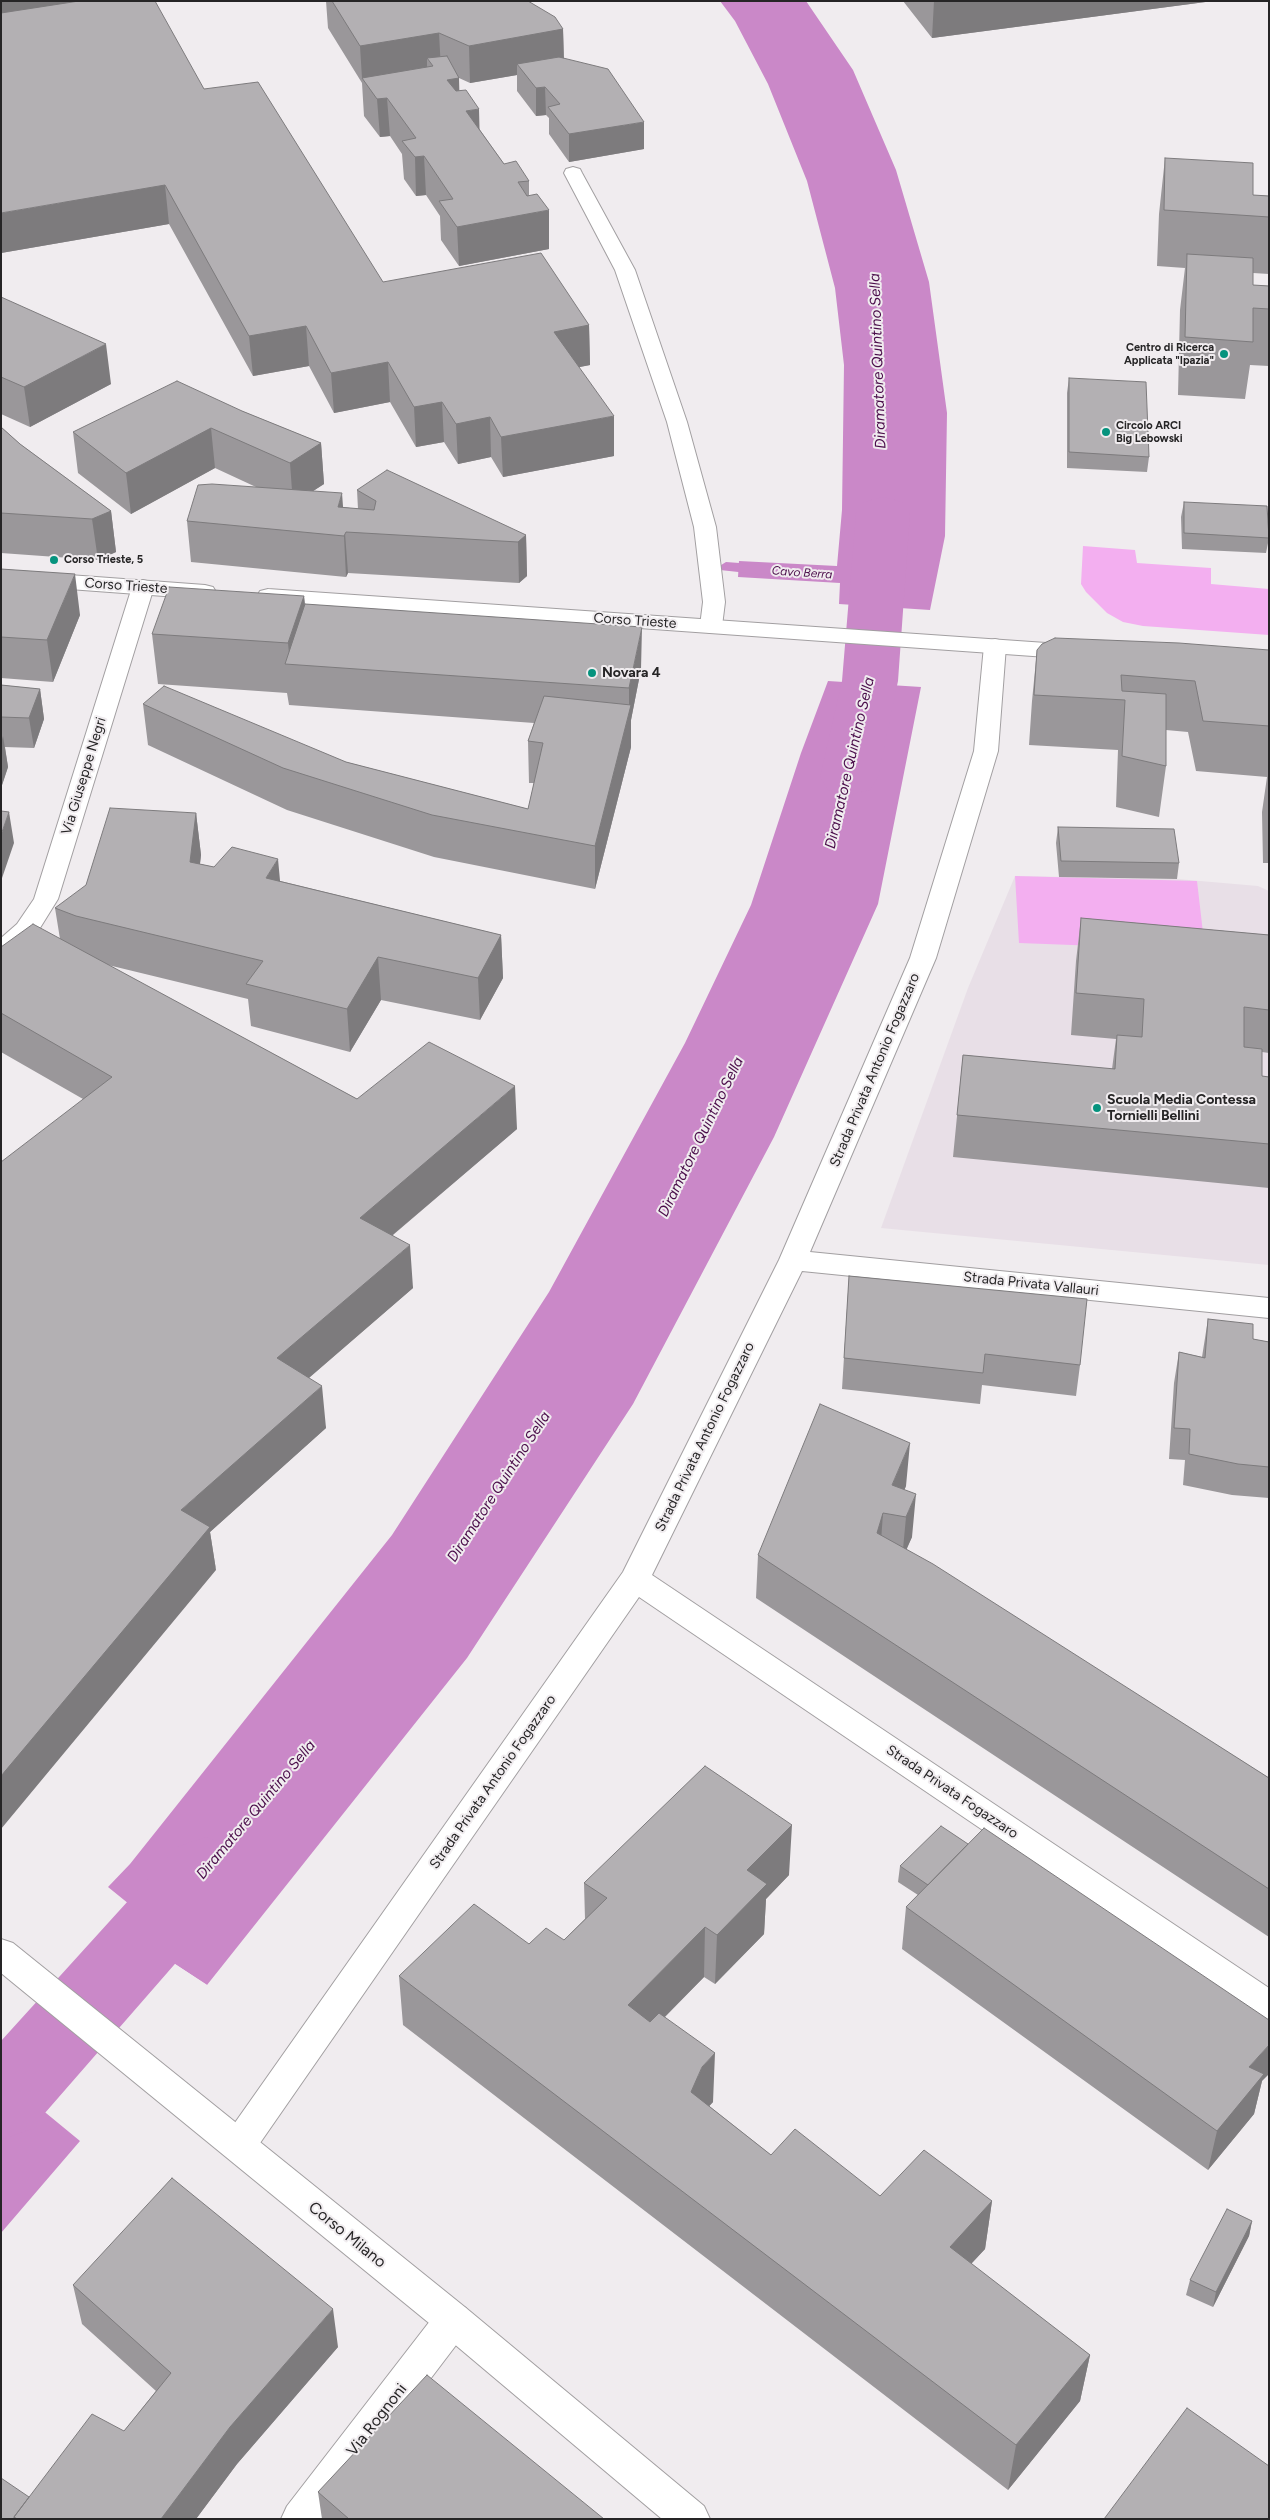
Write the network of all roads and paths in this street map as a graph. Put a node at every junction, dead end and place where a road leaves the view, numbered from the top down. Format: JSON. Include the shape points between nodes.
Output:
{"nodes":[{"id":1,"x":573,"y":173,"type":"dead end"},
{"id":2,"x":1,"y":577,"type":"edge"},
{"id":3,"x":143,"y":587,"type":"junction"},
{"id":4,"x":222,"y":593,"type":"edge"},
{"id":5,"x":252,"y":595,"type":"edge"},
{"id":6,"x":711,"y":626,"type":"junction"},
{"id":7,"x":994,"y":646,"type":"junction"},
{"id":8,"x":1092,"y":653,"type":"edge"},
{"id":9,"x":1,"y":951,"type":"edge"},
{"id":10,"x":793,"y":1260,"type":"junction"},
{"id":11,"x":1269,"y":1308,"type":"edge"},
{"id":12,"x":635,"y":1579,"type":"junction"},
{"id":13,"x":1,"y":1953,"type":"edge"},
{"id":14,"x":1269,"y":2006,"type":"edge"},
{"id":15,"x":240,"y":2145,"type":"junction"},
{"id":16,"x":453,"y":2320,"type":"junction"},
{"id":17,"x":300,"y":2519,"type":"edge"},
{"id":18,"x":691,"y":2519,"type":"edge"}],
"edges":[{"from":1,"to":6,"type":"street","via":[[625,270],[677,422],[695,484],[708,554],[714,602]]},
{"from":2,"to":3,"type":"street","name":"Corso Trieste"},
{"from":3,"to":4,"type":"street","name":"Corso Trieste"},
{"from":3,"to":9,"type":"street","name":"Via Giuseppe Negri","via":[[46,899],[26,930]]},
{"from":5,"to":6,"type":"street","name":"Corso Trieste"},
{"from":6,"to":7,"type":"street","name":"Corso Trieste"},
{"from":7,"to":8,"type":"street","name":"Corso Trieste"},
{"from":7,"to":10,"type":"street","name":"Strada Privata Antonio Fogazzaro","via":[[986,751],[923,958]]},
{"from":10,"to":11,"type":"street","name":"Strada Privata Vallauri"},
{"from":10,"to":12,"type":"street","name":"Strada Privata Antonio Fogazzaro"},
{"from":12,"to":14,"type":"street","name":"Strada Privata Fogazzaro"},
{"from":12,"to":15,"type":"street","name":"Strada Privata Antonio Fogazzaro"},
{"from":13,"to":15,"type":"street","name":"Corso Milano"},
{"from":15,"to":16,"type":"street","name":"Corso Milano"},
{"from":16,"to":17,"type":"street","name":"Via Rognoni"},
{"from":16,"to":18,"type":"street","name":"Corso Milano"}]}
